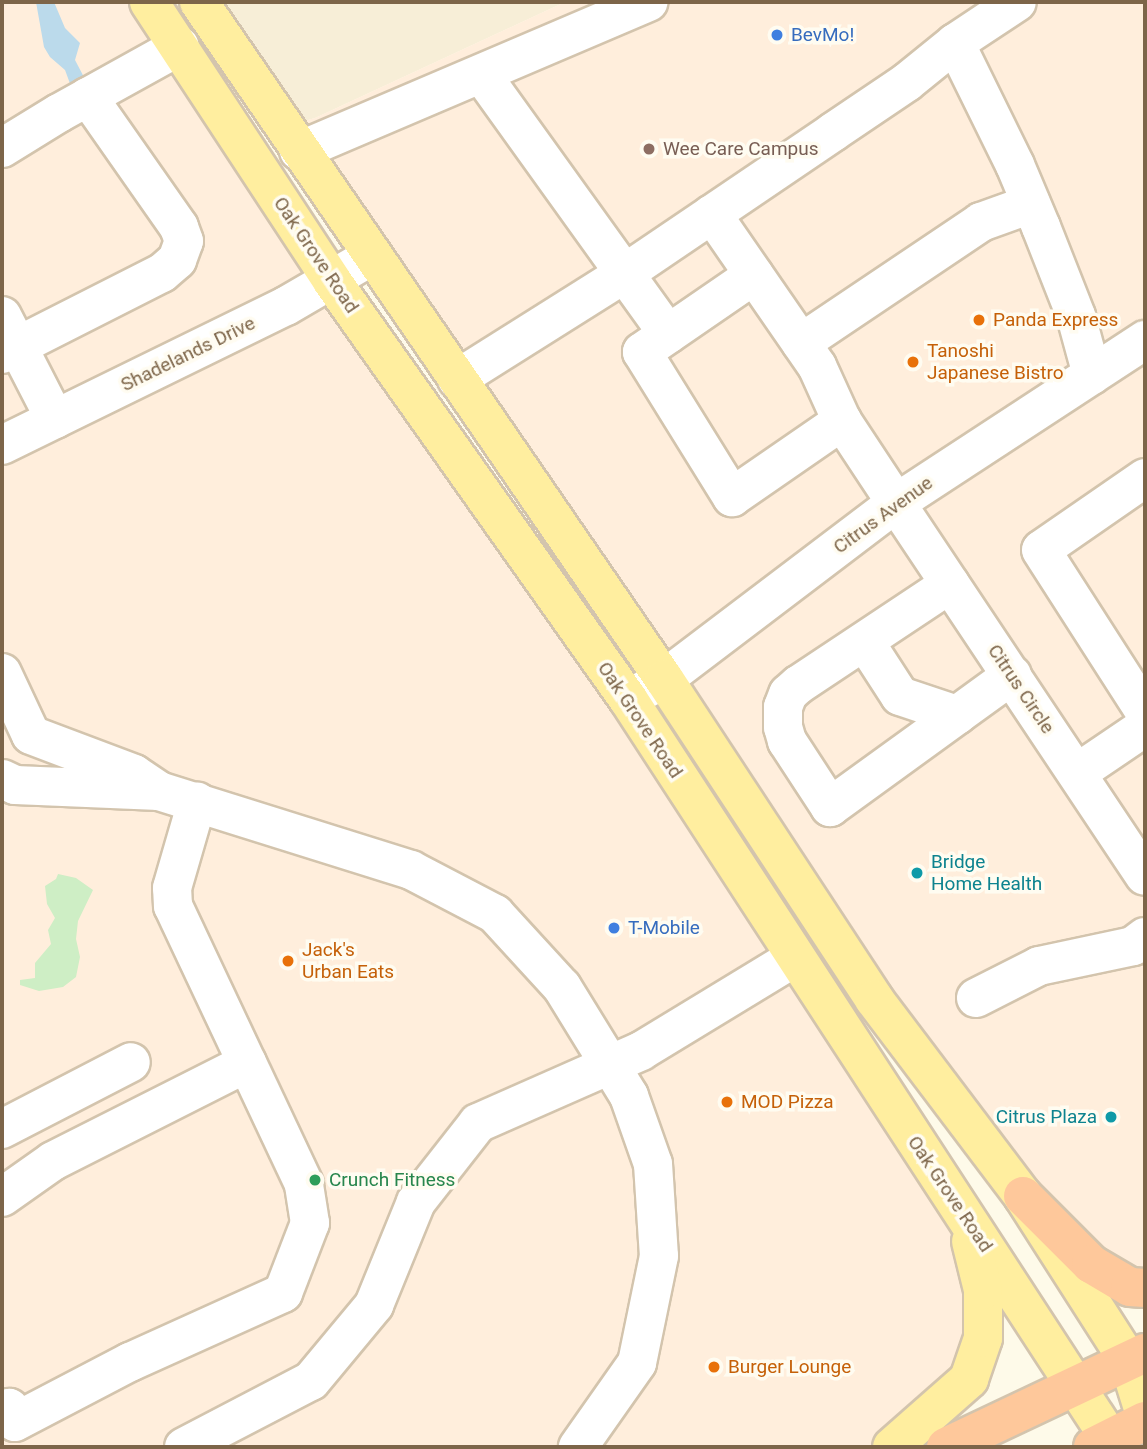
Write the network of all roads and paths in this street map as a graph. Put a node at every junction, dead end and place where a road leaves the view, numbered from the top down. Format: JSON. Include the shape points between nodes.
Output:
{"nodes":[{"id":1,"x":149,"y":2,"type":"edge"},
{"id":2,"x":199,"y":2,"type":"edge"},
{"id":3,"x":649,"y":2,"type":"edge"},
{"id":4,"x":1017,"y":2,"type":"edge"},
{"id":5,"x":955,"y":43,"type":"junction"},
{"id":6,"x":180,"y":46,"type":"junction"},
{"id":7,"x":482,"y":75,"type":"junction"},
{"id":8,"x":88,"y":97,"type":"junction"},
{"id":9,"x":2,"y":148,"type":"edge"},
{"id":10,"x":299,"y":151,"type":"junction"},
{"id":11,"x":1031,"y":204,"type":"junction"},
{"id":12,"x":712,"y":214,"type":"junction"},
{"id":13,"x":372,"y":256,"type":"junction"},
{"id":14,"x":625,"y":273,"type":"junction"},
{"id":15,"x":754,"y":275,"type":"junction"},
{"id":16,"x":332,"y":281,"type":"junction"},
{"id":17,"x":7,"y":339,"type":"edge"},
{"id":18,"x":1145,"y":340,"type":"edge"},
{"id":19,"x":655,"y":343,"type":"junction"},
{"id":20,"x":801,"y":343,"type":"junction"},
{"id":21,"x":1091,"y":375,"type":"junction"},
{"id":22,"x":457,"y":379,"type":"junction"},
{"id":23,"x":55,"y":419,"type":"junction"},
{"id":24,"x":842,"y":421,"type":"junction"},
{"id":25,"x":2,"y":445,"type":"edge"},
{"id":26,"x":1145,"y":478,"type":"edge"},
{"id":27,"x":895,"y":503,"type":"junction"},
{"id":28,"x":950,"y":584,"type":"junction"},
{"id":29,"x":866,"y":642,"type":"junction"},
{"id":30,"x":2,"y":673,"type":"edge"},
{"id":31,"x":1012,"y":675,"type":"junction"},
{"id":32,"x":664,"y":679,"type":"junction"},
{"id":33,"x":628,"y":699,"type":"junction"},
{"id":34,"x":1145,"y":712,"type":"edge"},
{"id":35,"x":957,"y":715,"type":"junction"},
{"id":36,"x":1145,"y":727,"type":"edge"},
{"id":37,"x":31,"y":735,"type":"junction"},
{"id":38,"x":2,"y":764,"type":"edge"},
{"id":39,"x":1077,"y":774,"type":"junction"},
{"id":40,"x":2,"y":779,"type":"edge"},
{"id":41,"x":159,"y":791,"type":"junction"},
{"id":42,"x":197,"y":802,"type":"junction"},
{"id":43,"x":1145,"y":876,"type":"edge"},
{"id":44,"x":1141,"y":949,"type":"edge"},
{"id":45,"x":794,"y":958,"type":"junction"},
{"id":46,"x":976,"y":998,"type":"dead end"},
{"id":47,"x":131,"y":1062,"type":"dead end"},
{"id":48,"x":247,"y":1063,"type":"junction"},
{"id":49,"x":612,"y":1064,"type":"junction"},
{"id":50,"x":2,"y":1129,"type":"edge"},
{"id":51,"x":1023,"y":1196,"type":"junction"},
{"id":52,"x":2,"y":1197,"type":"edge"},
{"id":53,"x":964,"y":1215,"type":"junction"},
{"id":54,"x":1145,"y":1288,"type":"edge"},
{"id":55,"x":1137,"y":1357,"type":"edge"},
{"id":56,"x":1077,"y":1385,"type":"junction"},
{"id":57,"x":2,"y":1411,"type":"edge"},
{"id":58,"x":1145,"y":1415,"type":"edge"},
{"id":59,"x":1145,"y":1421,"type":"edge"},
{"id":60,"x":1107,"y":1444,"type":"edge"},
{"id":61,"x":184,"y":1447,"type":"edge"},
{"id":62,"x":578,"y":1447,"type":"edge"},
{"id":63,"x":892,"y":1447,"type":"edge"},
{"id":64,"x":946,"y":1447,"type":"edge"}],
"edges":[{"from":1,"to":6,"type":"main road","name":"Oak Grove Road"},
{"from":2,"to":10,"type":"main road"},
{"from":3,"to":7,"type":"street"},
{"from":4,"to":5,"type":"street"},
{"from":5,"to":11,"type":"street"},
{"from":5,"to":12,"type":"street","via":[[907,82]]},
{"from":6,"to":8,"type":"street"},
{"from":6,"to":16,"type":"main road","name":"Oak Grove Road"},
{"from":7,"to":10,"type":"street"},
{"from":7,"to":14,"type":"street"},
{"from":8,"to":9,"type":"street"},
{"from":8,"to":17,"type":"street","via":[[179,227],[184,241],[177,260],[162,274]]},
{"from":10,"to":13,"type":"main road"},
{"from":11,"to":20,"type":"street","via":[[981,222]]},
{"from":11,"to":21,"type":"street","via":[[1076,316]]},
{"from":12,"to":14,"type":"street"},
{"from":12,"to":15,"type":"street","name":"Citrus Circle"},
{"from":13,"to":16,"type":"street","name":"Shadelands Drive"},
{"from":13,"to":22,"type":"main road"},
{"from":14,"to":19,"type":"street"},
{"from":14,"to":22,"type":"street"},
{"from":15,"to":19,"type":"street"},
{"from":15,"to":20,"type":"street","name":"Citrus Circle"},
{"from":16,"to":23,"type":"street","name":"Shadelands Drive"},
{"from":16,"to":33,"type":"main road","name":"Oak Grove Road"},
{"from":17,"to":23,"type":"street"},
{"from":18,"to":21,"type":"street","name":"Citrus Avenue"},
{"from":19,"to":24,"type":"street","via":[[732,497]]},
{"from":20,"to":24,"type":"street","name":"Citrus Circle"},
{"from":21,"to":27,"type":"street","name":"Citrus Avenue"},
{"from":22,"to":32,"type":"main road"},
{"from":23,"to":25,"type":"street","name":"Shadelands Drive"},
{"from":24,"to":27,"type":"street","name":"Citrus Circle"},
{"from":26,"to":34,"type":"street","via":[[1041,550]]},
{"from":27,"to":28,"type":"street","name":"Citrus Circle"},
{"from":27,"to":32,"type":"street","name":"Citrus Avenue"},
{"from":28,"to":29,"type":"street"},
{"from":28,"to":31,"type":"street","name":"Citrus Circle"},
{"from":29,"to":35,"type":"street","via":[[900,696]]},
{"from":29,"to":35,"type":"street","via":[[798,685],[783,707],[787,741],[830,807]]},
{"from":30,"to":37,"type":"street"},
{"from":31,"to":35,"type":"street"},
{"from":31,"to":39,"type":"street","name":"Citrus Circle"},
{"from":32,"to":33,"type":"street","name":"Citrus Avenue"},
{"from":32,"to":51,"type":"main road","via":[[874,999]]},
{"from":33,"to":45,"type":"main road","name":"Oak Grove Road"},
{"from":36,"to":39,"type":"street"},
{"from":37,"to":38,"type":"street","via":[[19,752]]},
{"from":37,"to":41,"type":"street","via":[[134,774]]},
{"from":39,"to":43,"type":"street","name":"Citrus Circle"},
{"from":40,"to":41,"type":"street","via":[[15,785]]},
{"from":41,"to":42,"type":"street"},
{"from":42,"to":48,"type":"street","via":[[172,888],[173,906]]},
{"from":42,"to":49,"type":"street","via":[[411,870],[495,914],[562,987]]},
{"from":44,"to":46,"type":"street","via":[[1039,966]]},
{"from":45,"to":49,"type":"street"},
{"from":45,"to":53,"type":"main road","name":"Oak Grove Road"},
{"from":47,"to":50,"type":"street"},
{"from":48,"to":52,"type":"street","via":[[53,1161]]},
{"from":48,"to":57,"type":"street","via":[[304,1184],[310,1223],[283,1293],[130,1362],[15,1422],[9,1408]]},
{"from":49,"to":61,"type":"street","via":[[478,1123],[416,1202],[374,1305],[311,1381]]},
{"from":49,"to":62,"type":"street","via":[[629,1096],[653,1164],[659,1256],[637,1363]]},
{"from":51,"to":54,"type":"highway","via":[[1091,1264],[1130,1287]]},
{"from":51,"to":55,"type":"main road"},
{"from":53,"to":56,"type":"main road","name":"Oak Grove Road"},
{"from":53,"to":63,"type":"main road","via":[[983,1290],[983,1338],[969,1379]]},
{"from":55,"to":56,"type":"highway"},
{"from":55,"to":58,"type":"main road"},
{"from":56,"to":60,"type":"main road","name":"Oak Grove Road"},
{"from":56,"to":64,"type":"highway"},
{"from":59,"to":60,"type":"highway"}]}
